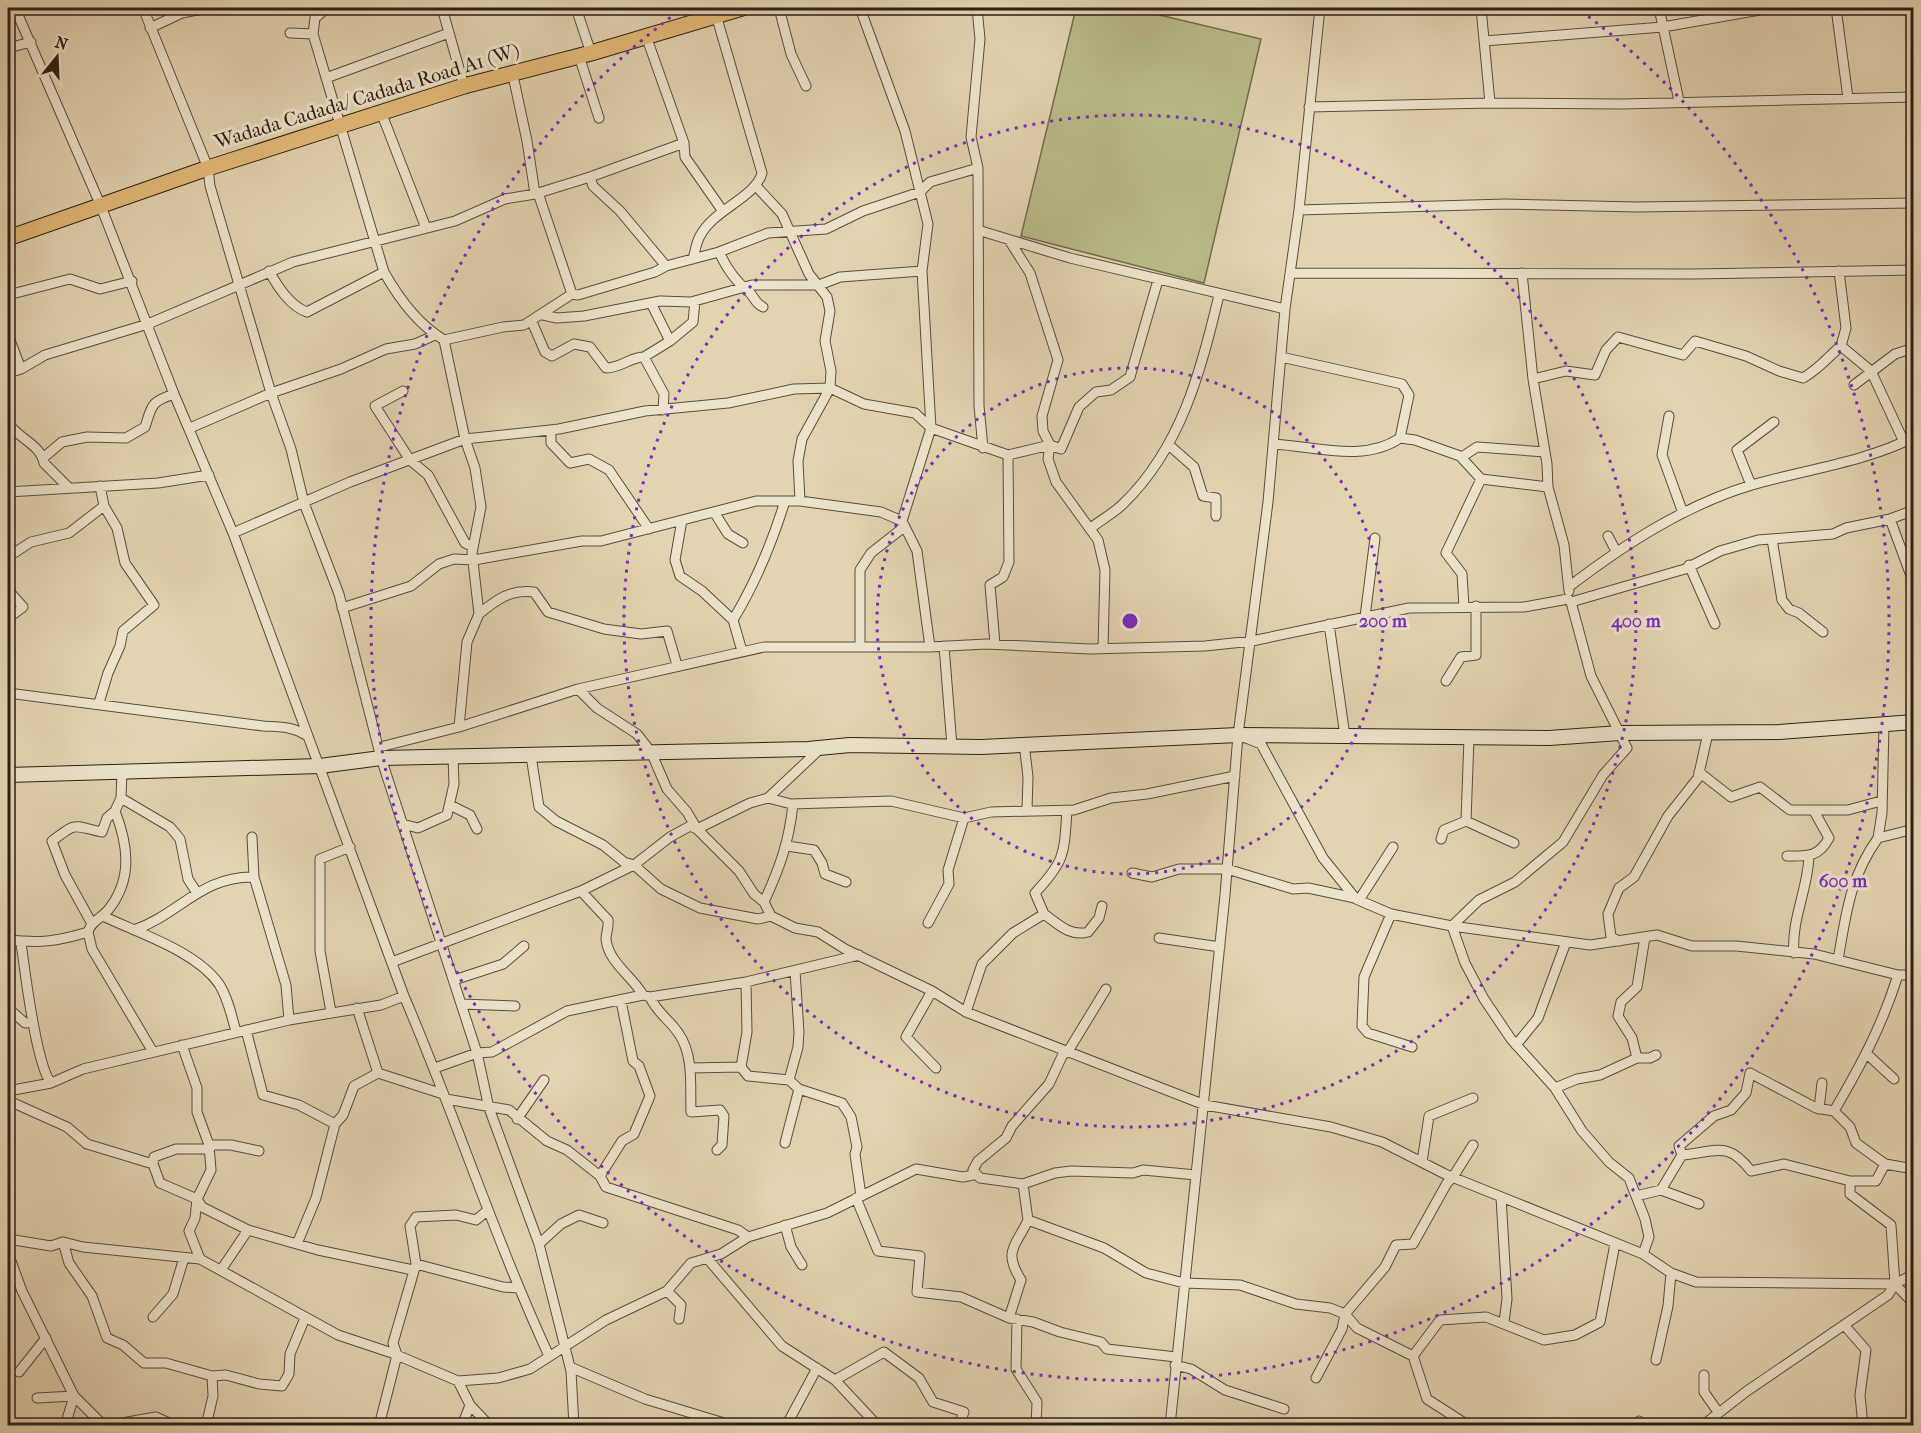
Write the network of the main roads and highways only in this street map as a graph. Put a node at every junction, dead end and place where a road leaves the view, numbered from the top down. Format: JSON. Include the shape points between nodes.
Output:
{"nodes":[{"id":1,"x":742,"y":8,"type":"edge"},
{"id":2,"x":711,"y":13,"type":"edge"},
{"id":3,"x":8,"y":238,"type":"edge"}],
"edges":[{"from":1,"to":2,"type":"main road","name":"Wadada Cadada/ Cadada Road A1 (W)"},
{"from":2,"to":3,"type":"main road","name":"Wadada Cadada/ Cadada Road A1 (W)","via":[[585,55],[512,72],[338,125]]}]}
